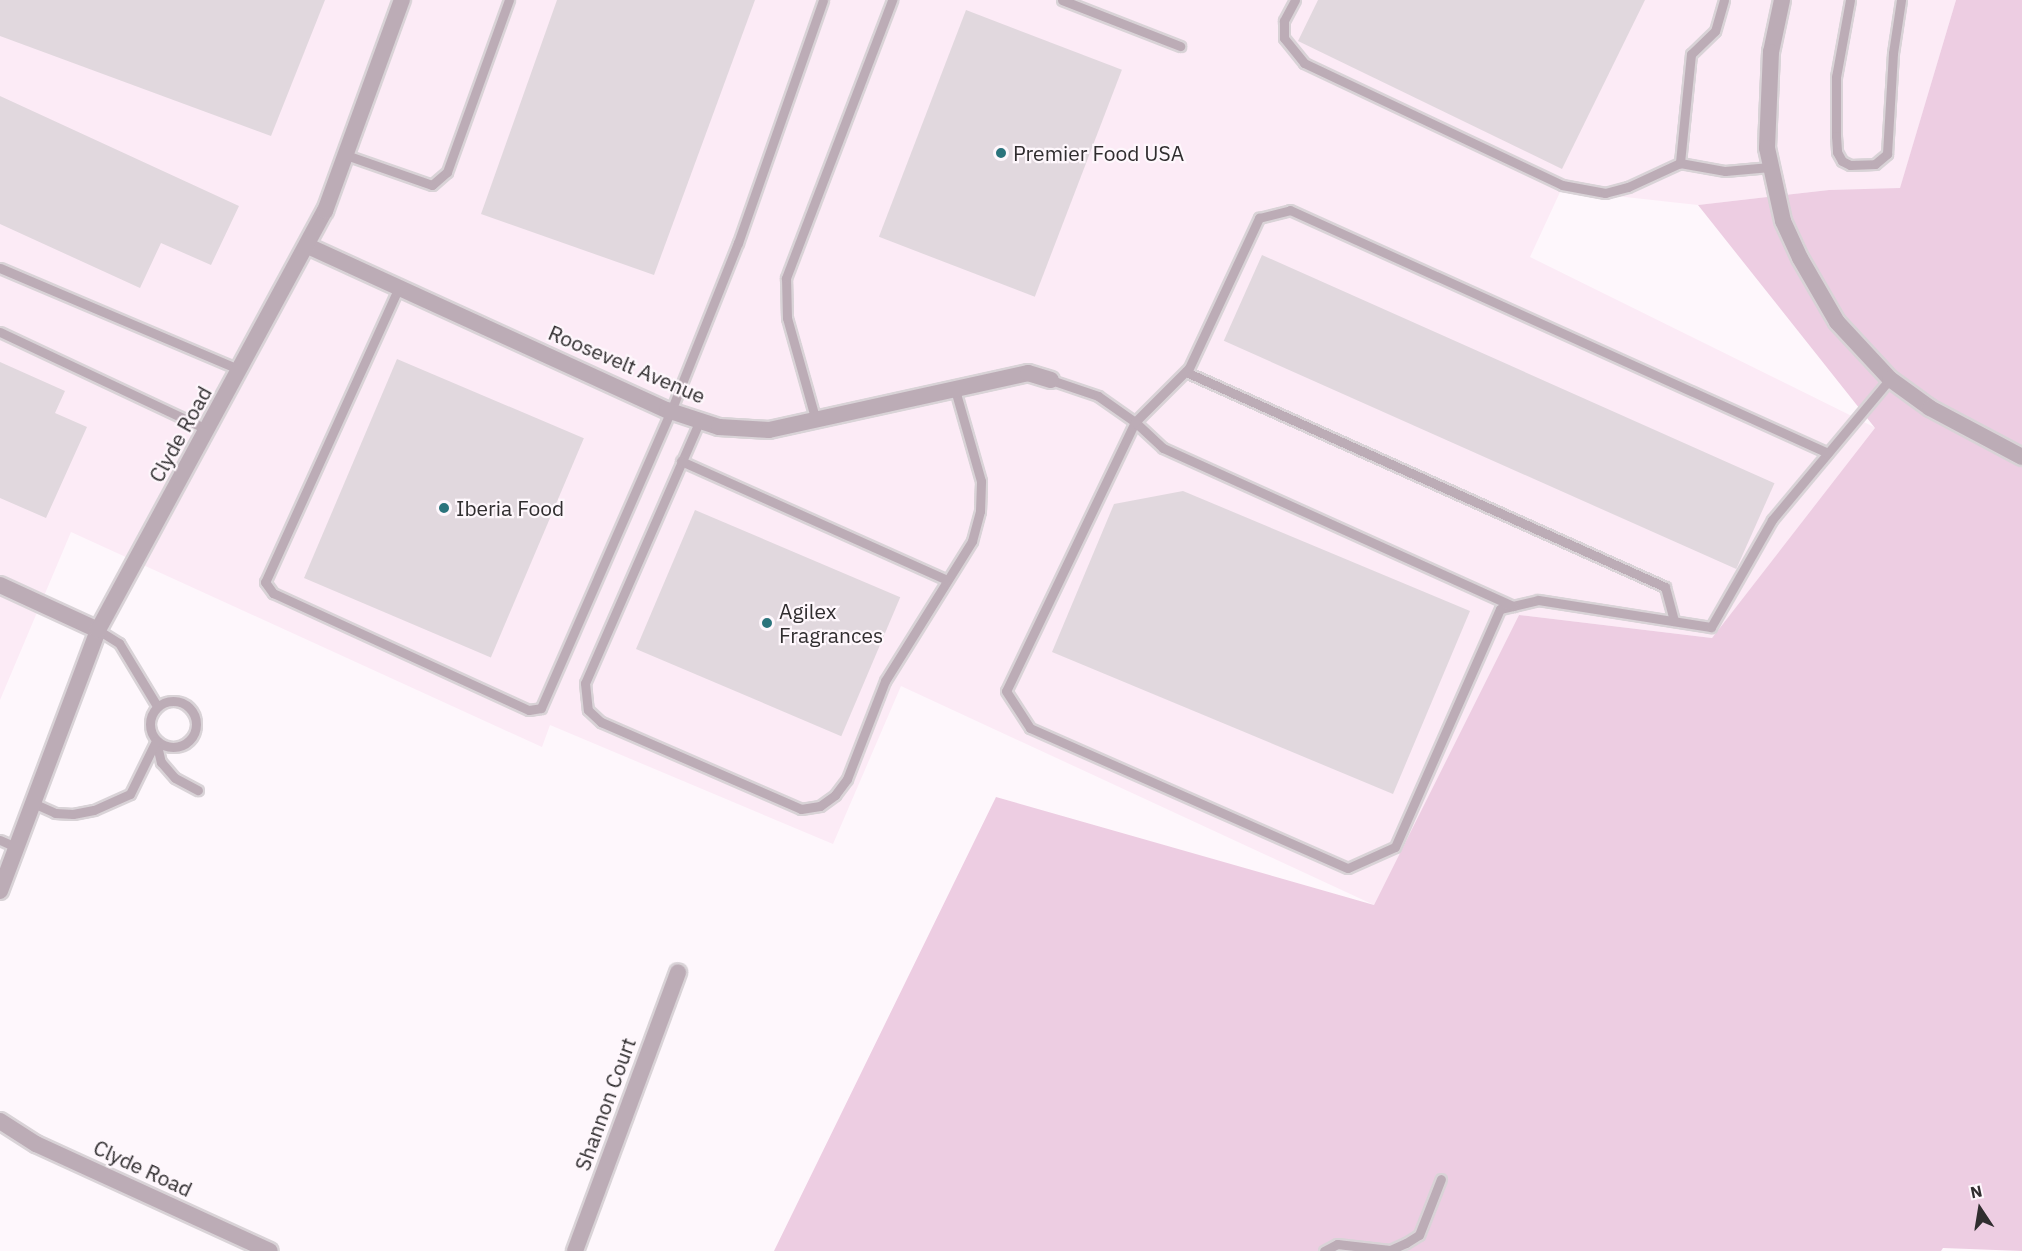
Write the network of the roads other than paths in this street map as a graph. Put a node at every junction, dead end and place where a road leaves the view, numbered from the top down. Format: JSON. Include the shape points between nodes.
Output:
{"nodes":[{"id":1,"x":402,"y":0,"type":"edge"},
{"id":2,"x":509,"y":0,"type":"edge"},
{"id":3,"x":823,"y":0,"type":"edge"},
{"id":4,"x":892,"y":0,"type":"edge"},
{"id":5,"x":1062,"y":0,"type":"edge"},
{"id":6,"x":1294,"y":0,"type":"edge"},
{"id":7,"x":1724,"y":0,"type":"edge"},
{"id":8,"x":1782,"y":0,"type":"edge"},
{"id":9,"x":1850,"y":0,"type":"edge"},
{"id":10,"x":1901,"y":0,"type":"edge"},
{"id":11,"x":1180,"y":46,"type":"dead end"},
{"id":12,"x":346,"y":155,"type":"junction"},
{"id":13,"x":1680,"y":163,"type":"junction"},
{"id":14,"x":1770,"y":167,"type":"junction"},
{"id":15,"x":308,"y":246,"type":"junction"},
{"id":16,"x":0,"y":268,"type":"edge"},
{"id":17,"x":399,"y":287,"type":"junction"},
{"id":18,"x":0,"y":332,"type":"edge"},
{"id":19,"x":240,"y":369,"type":"junction"},
{"id":20,"x":1186,"y":372,"type":"junction"},
{"id":21,"x":1890,"y":379,"type":"junction"},
{"id":22,"x":1051,"y":380,"type":"joint"},
{"id":23,"x":955,"y":390,"type":"junction"},
{"id":24,"x":671,"y":411,"type":"junction"},
{"id":25,"x":699,"y":420,"type":"junction"},
{"id":26,"x":816,"y":421,"type":"junction"},
{"id":27,"x":1135,"y":422,"type":"junction"},
{"id":28,"x":208,"y":430,"type":"junction"},
{"id":29,"x":1828,"y":453,"type":"junction"},
{"id":30,"x":2022,"y":457,"type":"edge"},
{"id":31,"x":681,"y":461,"type":"junction"},
{"id":32,"x":947,"y":580,"type":"junction"},
{"id":33,"x":0,"y":585,"type":"edge"},
{"id":34,"x":1513,"y":606,"type":"junction"},
{"id":35,"x":1674,"y":621,"type":"junction"},
{"id":36,"x":98,"y":630,"type":"junction"},
{"id":37,"x":158,"y":706,"type":"junction"},
{"id":38,"x":156,"y":741,"type":"junction"},
{"id":39,"x":198,"y":790,"type":"dead end"},
{"id":40,"x":33,"y":803,"type":"junction"},
{"id":41,"x":0,"y":840,"type":"edge"},
{"id":42,"x":16,"y":847,"type":"junction"},
{"id":43,"x":0,"y":891,"type":"edge"},
{"id":44,"x":678,"y":972,"type":"dead end"},
{"id":45,"x":0,"y":1121,"type":"edge"},
{"id":46,"x":1441,"y":1179,"type":"dead end"},
{"id":47,"x":1415,"y":1237,"type":"junction"},
{"id":48,"x":270,"y":1251,"type":"edge"},
{"id":49,"x":575,"y":1251,"type":"edge"},
{"id":50,"x":1324,"y":1251,"type":"edge"},
{"id":51,"x":1414,"y":1251,"type":"edge"}],
"edges":[{"from":1,"to":12,"type":"street","name":"Clyde Road"},
{"from":2,"to":12,"type":"lane","via":[[447,172],[432,185]]},
{"from":3,"to":24,"type":"lane","via":[[738,243]]},
{"from":4,"to":26,"type":"lane","via":[[786,278],[787,318]]},
{"from":5,"to":11,"type":"lane"},
{"from":6,"to":13,"type":"lane","via":[[1284,21],[1284,38],[1304,63],[1562,185],[1605,193]]},
{"from":7,"to":13,"type":"lane","via":[[1715,31],[1691,54]]},
{"from":8,"to":14,"type":"street","via":[[1771,52],[1766,112]]},
{"from":9,"to":10,"type":"lane","via":[[1836,77],[1836,112],[1838,152],[1850,165],[1875,164],[1887,154],[1893,52]]},
{"from":12,"to":15,"type":"street","name":"Clyde Road"},
{"from":13,"to":14,"type":"lane","via":[[1725,171]]},
{"from":14,"to":21,"type":"street","via":[[1783,221],[1800,258],[1837,322]]},
{"from":15,"to":17,"type":"street","name":"Roosevelt Avenue"},
{"from":15,"to":19,"type":"street","name":"Clyde Road"},
{"from":16,"to":19,"type":"lane"},
{"from":17,"to":24,"type":"street","name":"Roosevelt Avenue"},
{"from":17,"to":24,"type":"lane","via":[[266,582],[273,593],[529,710],[541,708]]},
{"from":18,"to":28,"type":"lane"},
{"from":19,"to":28,"type":"street","name":"Clyde Road"},
{"from":20,"to":27,"type":"lane"},
{"from":20,"to":29,"type":"lane","via":[[1259,218],[1290,210]]},
{"from":20,"to":35,"type":"lane","via":[[1665,587]]},
{"from":21,"to":29,"type":"lane"},
{"from":21,"to":30,"type":"street","via":[[1930,408]]},
{"from":22,"to":23,"type":"street","name":"Roosevelt Avenue","via":[[1028,373]]},
{"from":22,"to":27,"type":"lane","via":[[1098,396]]},
{"from":23,"to":26,"type":"street","name":"Roosevelt Avenue"},
{"from":23,"to":32,"type":"lane","via":[[981,481],[981,511],[972,541]]},
{"from":24,"to":25,"type":"street","name":"Roosevelt Avenue"},
{"from":25,"to":26,"type":"street","name":"Roosevelt Avenue","via":[[719,427],[769,430]]},
{"from":25,"to":31,"type":"lane"},
{"from":27,"to":34,"type":"lane","via":[[1163,448]]},
{"from":27,"to":34,"type":"lane","via":[[1006,691],[1030,728],[1348,868],[1395,847],[1500,609]]},
{"from":28,"to":36,"type":"street","name":"Clyde Road"},
{"from":29,"to":35,"type":"lane","via":[[1772,520],[1711,627]]},
{"from":31,"to":32,"type":"lane"},
{"from":31,"to":32,"type":"lane","via":[[585,683],[588,710],[601,722],[801,808],[820,806],[847,779],[885,681]]},
{"from":33,"to":36,"type":"street"},
{"from":34,"to":35,"type":"lane","via":[[1538,600]]},
{"from":36,"to":37,"type":"lane","via":[[119,643]]},
{"from":36,"to":40,"type":"street","name":"Clyde Road"},
{"from":37,"to":38,"type":"lane","via":[[150,727]]},
{"from":37,"to":38,"type":"lane","via":[[172,700],[187,705],[197,725],[191,739],[178,747]]},
{"from":38,"to":39,"type":"lane","via":[[161,762],[175,778]]},
{"from":38,"to":40,"type":"lane","via":[[130,794],[94,810],[73,814],[55,813]]},
{"from":40,"to":42,"type":"street","name":"Clyde Road"},
{"from":41,"to":42,"type":"lane"},
{"from":42,"to":43,"type":"street","name":"Clyde Road"},
{"from":44,"to":49,"type":"street","name":"Shannon Court"},
{"from":45,"to":48,"type":"street","name":"Clyde Road","via":[[36,1144]]},
{"from":46,"to":47,"type":"lane"},
{"from":47,"to":50,"type":"lane","via":[[1390,1250],[1337,1244]]},
{"from":47,"to":51,"type":"lane"}]}
